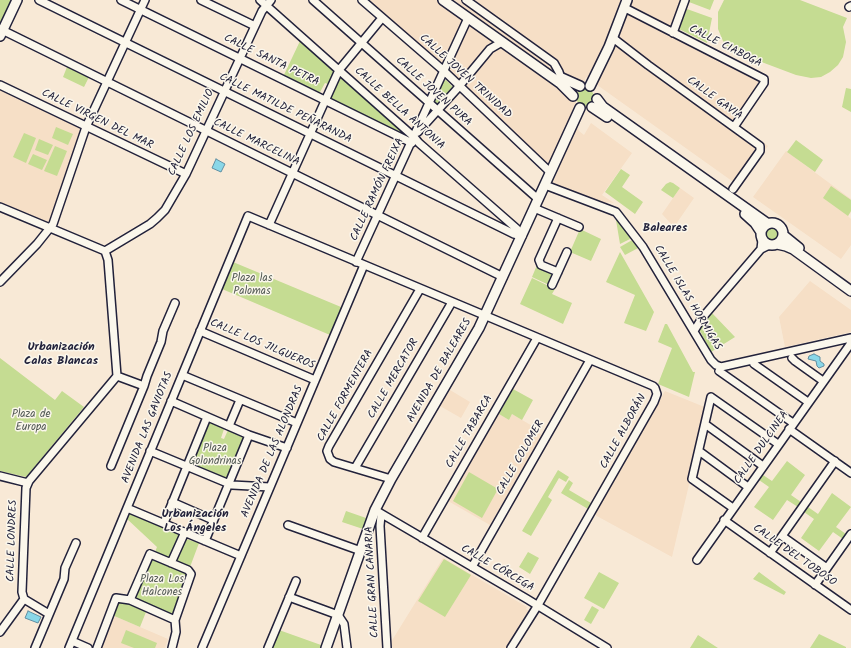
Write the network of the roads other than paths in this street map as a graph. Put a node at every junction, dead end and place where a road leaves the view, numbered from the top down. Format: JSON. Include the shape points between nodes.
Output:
{"nodes":[{"id":1,"x":17,"y":0,"type":"edge"},
{"id":2,"x":39,"y":0,"type":"edge"},
{"id":3,"x":121,"y":0,"type":"edge"},
{"id":4,"x":145,"y":0,"type":"edge"},
{"id":5,"x":201,"y":0,"type":"edge"},
{"id":6,"x":260,"y":0,"type":"edge"},
{"id":7,"x":313,"y":0,"type":"edge"},
{"id":8,"x":362,"y":0,"type":"edge"},
{"id":9,"x":443,"y":0,"type":"edge"},
{"id":10,"x":452,"y":0,"type":"edge"},
{"id":11,"x":466,"y":0,"type":"edge"},
{"id":12,"x":685,"y":0,"type":"edge"},
{"id":13,"x":626,"y":2,"type":"edge"},
{"id":14,"x":269,"y":3,"type":"edge"},
{"id":15,"x":141,"y":10,"type":"junction"},
{"id":16,"x":382,"y":18,"type":"junction"},
{"id":17,"x":468,"y":18,"type":"junction"},
{"id":18,"x":255,"y":26,"type":"junction"},
{"id":19,"x":1,"y":32,"type":"edge"},
{"id":20,"x":673,"y":33,"type":"junction"},
{"id":21,"x":614,"y":38,"type":"junction"},
{"id":22,"x":126,"y":42,"type":"junction"},
{"id":23,"x":502,"y":42,"type":"junction"},
{"id":24,"x":362,"y":43,"type":"junction"},
{"id":25,"x":240,"y":58,"type":"junction"},
{"id":26,"x":339,"y":70,"type":"junction"},
{"id":27,"x":444,"y":71,"type":"junction"},
{"id":28,"x":561,"y":78,"type":"junction"},
{"id":29,"x":107,"y":82,"type":"junction"},
{"id":30,"x":0,"y":85,"type":"edge"},
{"id":31,"x":460,"y":86,"type":"junction"},
{"id":32,"x":580,"y":86,"type":"junction"},
{"id":33,"x":590,"y":86,"type":"junction"},
{"id":34,"x":224,"y":91,"type":"junction"},
{"id":35,"x":573,"y":96,"type":"junction"},
{"id":36,"x":597,"y":99,"type":"junction"},
{"id":37,"x":326,"y":100,"type":"junction"},
{"id":38,"x":429,"y":103,"type":"junction"},
{"id":39,"x":592,"y":107,"type":"junction"},
{"id":40,"x":580,"y":108,"type":"junction"},
{"id":41,"x":438,"y":111,"type":"junction"},
{"id":42,"x":86,"y":126,"type":"junction"},
{"id":43,"x":734,"y":127,"type":"junction"},
{"id":44,"x":206,"y":130,"type":"junction"},
{"id":45,"x":311,"y":134,"type":"junction"},
{"id":46,"x":413,"y":140,"type":"junction"},
{"id":47,"x":550,"y":172,"type":"junction"},
{"id":48,"x":293,"y":173,"type":"junction"},
{"id":49,"x":186,"y":174,"type":"junction"},
{"id":50,"x":396,"y":176,"type":"junction"},
{"id":51,"x":545,"y":185,"type":"junction"},
{"id":52,"x":733,"y":189,"type":"dead end"},
{"id":53,"x":536,"y":203,"type":"junction"},
{"id":54,"x":0,"y":207,"type":"edge"},
{"id":55,"x":248,"y":216,"type":"joint"},
{"id":56,"x":378,"y":216,"type":"junction"},
{"id":57,"x":558,"y":218,"type":"junction"},
{"id":58,"x":768,"y":224,"type":"junction"},
{"id":59,"x":269,"y":226,"type":"junction"},
{"id":60,"x":579,"y":227,"type":"dead end"},
{"id":61,"x":50,"y":229,"type":"junction"},
{"id":62,"x":783,"y":235,"type":"junction"},
{"id":63,"x":522,"y":236,"type":"junction"},
{"id":64,"x":766,"y":242,"type":"junction"},
{"id":65,"x":105,"y":250,"type":"junction"},
{"id":66,"x":567,"y":252,"type":"dead end"},
{"id":67,"x":356,"y":262,"type":"junction"},
{"id":68,"x":364,"y":265,"type":"junction"},
{"id":69,"x":558,"y":272,"type":"junction"},
{"id":70,"x":503,"y":278,"type":"junction"},
{"id":71,"x":0,"y":282,"type":"edge"},
{"id":72,"x":552,"y":285,"type":"dead end"},
{"id":73,"x":851,"y":285,"type":"edge"},
{"id":74,"x":420,"y":289,"type":"junction"},
{"id":75,"x":851,"y":291,"type":"edge"},
{"id":76,"x":452,"y":302,"type":"junction"},
{"id":77,"x":175,"y":303,"type":"dead end"},
{"id":78,"x":484,"y":316,"type":"junction"},
{"id":79,"x":702,"y":318,"type":"junction"},
{"id":80,"x":687,"y":320,"type":"junction"},
{"id":81,"x":200,"y":331,"type":"junction"},
{"id":82,"x":694,"y":331,"type":"junction"},
{"id":83,"x":537,"y":338,"type":"junction"},
{"id":84,"x":851,"y":338,"type":"edge"},
{"id":85,"x":851,"y":343,"type":"edge"},
{"id":86,"x":792,"y":358,"type":"dead end"},
{"id":87,"x":590,"y":360,"type":"junction"},
{"id":88,"x":754,"y":364,"type":"dead end"},
{"id":89,"x":719,"y":371,"type":"dead end"},
{"id":90,"x":182,"y":375,"type":"junction"},
{"id":91,"x":117,"y":376,"type":"junction"},
{"id":92,"x":315,"y":380,"type":"junction"},
{"id":93,"x":823,"y":381,"type":"junction"},
{"id":94,"x":144,"y":386,"type":"junction"},
{"id":95,"x":240,"y":400,"type":"junction"},
{"id":96,"x":171,"y":401,"type":"junction"},
{"id":97,"x":808,"y":402,"type":"junction"},
{"id":98,"x":207,"y":417,"type":"junction"},
{"id":99,"x":297,"y":423,"type":"junction"},
{"id":100,"x":705,"y":424,"type":"junction"},
{"id":101,"x":229,"y":426,"type":"junction"},
{"id":102,"x":791,"y":426,"type":"junction"},
{"id":103,"x":249,"y":435,"type":"junction"},
{"id":104,"x":778,"y":444,"type":"junction"},
{"id":105,"x":287,"y":448,"type":"junction"},
{"id":106,"x":150,"y":451,"type":"junction"},
{"id":107,"x":699,"y":452,"type":"junction"},
{"id":108,"x":835,"y":461,"type":"junction"},
{"id":109,"x":111,"y":466,"type":"dead end"},
{"id":110,"x":187,"y":466,"type":"junction"},
{"id":111,"x":763,"y":466,"type":"junction"},
{"id":112,"x":355,"y":468,"type":"junction"},
{"id":113,"x":851,"y":473,"type":"edge"},
{"id":114,"x":0,"y":476,"type":"edge"},
{"id":115,"x":391,"y":479,"type":"junction"},
{"id":116,"x":28,"y":483,"type":"junction"},
{"id":117,"x":229,"y":483,"type":"junction"},
{"id":118,"x":270,"y":487,"type":"junction"},
{"id":119,"x":748,"y":487,"type":"junction"},
{"id":120,"x":172,"y":502,"type":"junction"},
{"id":121,"x":127,"y":508,"type":"junction"},
{"id":122,"x":733,"y":508,"type":"junction"},
{"id":123,"x":378,"y":512,"type":"junction"},
{"id":124,"x":213,"y":520,"type":"junction"},
{"id":125,"x":724,"y":520,"type":"junction"},
{"id":126,"x":164,"y":523,"type":"junction"},
{"id":127,"x":288,"y":525,"type":"dead end"},
{"id":128,"x":185,"y":532,"type":"junction"},
{"id":129,"x":851,"y":534,"type":"edge"},
{"id":130,"x":782,"y":536,"type":"junction"},
{"id":131,"x":422,"y":538,"type":"junction"},
{"id":132,"x":205,"y":540,"type":"junction"},
{"id":133,"x":76,"y":543,"type":"dead end"},
{"id":134,"x":360,"y":551,"type":"junction"},
{"id":135,"x":770,"y":553,"type":"junction"},
{"id":136,"x":241,"y":556,"type":"junction"},
{"id":137,"x":697,"y":560,"type":"dead end"},
{"id":138,"x":171,"y":563,"type":"junction"},
{"id":139,"x":472,"y":567,"type":"junction"},
{"id":140,"x":827,"y":568,"type":"junction"},
{"id":141,"x":296,"y":581,"type":"dead end"},
{"id":142,"x":815,"y":585,"type":"junction"},
{"id":143,"x":289,"y":597,"type":"junction"},
{"id":144,"x":24,"y":599,"type":"junction"},
{"id":145,"x":130,"y":600,"type":"junction"},
{"id":146,"x":538,"y":606,"type":"junction"},
{"id":147,"x":851,"y":610,"type":"edge"},
{"id":148,"x":49,"y":614,"type":"junction"},
{"id":149,"x":338,"y":615,"type":"junction"},
{"id":150,"x":175,"y":620,"type":"junction"},
{"id":151,"x":0,"y":632,"type":"edge"},
{"id":152,"x":72,"y":641,"type":"junction"},
{"id":153,"x":35,"y":648,"type":"edge"},
{"id":154,"x":69,"y":648,"type":"edge"},
{"id":155,"x":88,"y":648,"type":"edge"},
{"id":156,"x":96,"y":648,"type":"edge"},
{"id":157,"x":172,"y":648,"type":"edge"},
{"id":158,"x":202,"y":648,"type":"edge"},
{"id":159,"x":268,"y":648,"type":"edge"},
{"id":160,"x":326,"y":648,"type":"edge"},
{"id":161,"x":348,"y":648,"type":"edge"},
{"id":162,"x":387,"y":648,"type":"edge"},
{"id":163,"x":511,"y":648,"type":"edge"},
{"id":164,"x":608,"y":648,"type":"edge"}],
"edges":[{"from":1,"to":19,"type":"main road"},
{"from":2,"to":22,"type":"street","name":"CALLE MATILDE PEÑARANDA"},
{"from":3,"to":15,"type":"street","name":"CALLE SANTA PETRA"},
{"from":4,"to":15,"type":"street"},
{"from":5,"to":18,"type":"street"},
{"from":6,"to":14,"type":"street","name":"CALLE BELLA ANTONIA"},
{"from":7,"to":24,"type":"street","name":"CALLE JOVEN PURA"},
{"from":8,"to":16,"type":"street","name":"CALLE JOVEN TRINIDAD"},
{"from":9,"to":17,"type":"main road"},
{"from":10,"to":28,"type":"main road"},
{"from":11,"to":28,"type":"street","via":[[554,63]]},
{"from":12,"to":20,"type":"street"},
{"from":13,"to":20,"type":"street","name":"CALLE CIABOGA"},
{"from":13,"to":21,"type":"main road"},
{"from":14,"to":18,"type":"street","name":"CALLE LOS EMILIO"},
{"from":14,"to":26,"type":"street","name":"CALLE BELLA ANTONIA"},
{"from":15,"to":22,"type":"street"},
{"from":15,"to":25,"type":"street","name":"CALLE SANTA PETRA"},
{"from":16,"to":24,"type":"street"},
{"from":16,"to":27,"type":"street","name":"CALLE JOVEN TRINIDAD"},
{"from":17,"to":23,"type":"main road"},
{"from":17,"to":27,"type":"street","name":"CALLE RAMÓN FREIXA"},
{"from":18,"to":25,"type":"street","name":"CALLE LOS EMILIO"},
{"from":19,"to":29,"type":"street","name":"CALLE MARCELINA"},
{"from":20,"to":43,"type":"street","name":"CALLE CIABOGA","via":[[764,80]]},
{"from":21,"to":33,"type":"main road"},
{"from":21,"to":43,"type":"street","name":"CALLE GAVIA"},
{"from":22,"to":29,"type":"street"},
{"from":22,"to":34,"type":"street","name":"CALLE MATILDE PEÑARANDA"},
{"from":23,"to":31,"type":"street","via":[[490,49]]},
{"from":23,"to":35,"type":"main road","via":[[560,83]]},
{"from":24,"to":26,"type":"street"},
{"from":24,"to":38,"type":"street","name":"CALLE JOVEN PURA"},
{"from":25,"to":34,"type":"street","name":"CALLE LOS EMILIO"},
{"from":25,"to":37,"type":"street","name":"CALLE SANTA PETRA"},
{"from":26,"to":37,"type":"street"},
{"from":26,"to":46,"type":"street","name":"CALLE BELLA ANTONIA"},
{"from":27,"to":31,"type":"street","name":"CALLE JOVEN TRINIDAD"},
{"from":27,"to":38,"type":"street","name":"CALLE RAMÓN FREIXA"},
{"from":28,"to":32,"type":"main road"},
{"from":29,"to":42,"type":"street"},
{"from":29,"to":44,"type":"street","name":"CALLE MARCELINA"},
{"from":30,"to":42,"type":"street","name":"CALLE VIRGEN DEL MAR"},
{"from":31,"to":41,"type":"street"},
{"from":31,"to":47,"type":"street","name":"CALLE JOVEN TRINIDAD"},
{"from":32,"to":33,"type":"main road"},
{"from":32,"to":35,"type":"main road"},
{"from":33,"to":36,"type":"main road"},
{"from":34,"to":44,"type":"street","name":"CALLE LOS EMILIO"},
{"from":34,"to":45,"type":"street","name":"CALLE MATILDE PEÑARANDA"},
{"from":35,"to":40,"type":"main road"},
{"from":36,"to":39,"type":"main road"},
{"from":36,"to":58,"type":"main road","via":[[603,107]]},
{"from":37,"to":45,"type":"street"},
{"from":37,"to":46,"type":"street","name":"CALLE SANTA PETRA"},
{"from":38,"to":41,"type":"street","name":"CALLE JOVEN PURA"},
{"from":38,"to":46,"type":"street","name":"CALLE RAMÓN FREIXA"},
{"from":39,"to":40,"type":"main road"},
{"from":39,"to":64,"type":"main road","via":[[748,216]]},
{"from":40,"to":47,"type":"main road","name":"AVENIDA DE BALEARES"},
{"from":41,"to":46,"type":"street"},
{"from":41,"to":53,"type":"street","name":"CALLE JOVEN PURA"},
{"from":42,"to":49,"type":"street","name":"CALLE VIRGEN DEL MAR"},
{"from":42,"to":61,"type":"street"},
{"from":43,"to":52,"type":"street","name":"CALLE GAVIA","via":[[761,149]]},
{"from":44,"to":48,"type":"street","name":"CALLE MARCELINA"},
{"from":44,"to":49,"type":"street","name":"CALLE LOS EMILIO"},
{"from":45,"to":48,"type":"street"},
{"from":45,"to":50,"type":"street","name":"CALLE MATILDE PEÑARANDA"},
{"from":46,"to":50,"type":"street","name":"CALLE RAMÓN FREIXA"},
{"from":46,"to":63,"type":"street","name":"CALLE BELLA ANTONIA"},
{"from":47,"to":51,"type":"main road","name":"AVENIDA DE BALEARES"},
{"from":48,"to":56,"type":"street","name":"CALLE MARCELINA"},
{"from":48,"to":59,"type":"street"},
{"from":49,"to":65,"type":"street","name":"CALLE LOS EMILIO","via":[[157,218]]},
{"from":50,"to":56,"type":"street","name":"CALLE RAMÓN FREIXA"},
{"from":50,"to":63,"type":"street","name":"CALLE MATILDE PEÑARANDA"},
{"from":51,"to":53,"type":"main road","name":"AVENIDA DE BALEARES"},
{"from":51,"to":80,"type":"street","name":"CALLE ISLAS HORMIGAS","via":[[616,212],[643,247]]},
{"from":53,"to":57,"type":"street","name":"CALLE JOVEN PURA"},
{"from":53,"to":63,"type":"main road","name":"AVENIDA DE BALEARES"},
{"from":54,"to":61,"type":"street"},
{"from":55,"to":59,"type":"street","name":"CALLE ALBORÁN"},
{"from":55,"to":81,"type":"street","name":"AVENIDA LAS GAVIOTAS"},
{"from":56,"to":67,"type":"street","name":"CALLE RAMÓN FREIXA"},
{"from":56,"to":70,"type":"street","name":"CALLE MARCELINA"},
{"from":57,"to":60,"type":"street","name":"CALLE JOVEN PURA"},
{"from":57,"to":69,"type":"street","via":[[539,260],[541,265]]},
{"from":58,"to":62,"type":"main road","via":[[779,225]]},
{"from":58,"to":64,"type":"main road","via":[[762,228]]},
{"from":59,"to":67,"type":"street","name":"CALLE ALBORÁN"},
{"from":61,"to":65,"type":"street"},
{"from":61,"to":71,"type":"street"},
{"from":62,"to":64,"type":"main road","via":[[781,240]]},
{"from":62,"to":73,"type":"main road"},
{"from":63,"to":70,"type":"main road","name":"AVENIDA DE BALEARES"},
{"from":64,"to":75,"type":"main road","via":[[793,249]]},
{"from":64,"to":79,"type":"street"},
{"from":65,"to":91,"type":"street","via":[[108,260]]},
{"from":66,"to":69,"type":"street"},
{"from":67,"to":68,"type":"street","name":"CALLE ALBORÁN"},
{"from":68,"to":74,"type":"street","name":"CALLE ALBORÁN"},
{"from":68,"to":92,"type":"street","name":"AVENIDA DE LAS ALONDRAS"},
{"from":69,"to":72,"type":"street"},
{"from":70,"to":78,"type":"main road","name":"AVENIDA DE BALEARES"},
{"from":74,"to":76,"type":"street","name":"CALLE ALBORÁN"},
{"from":74,"to":112,"type":"street","name":"CALLE FORMENTERA","via":[[328,449],[327,454],[332,460]]},
{"from":76,"to":78,"type":"street","name":"CALLE ALBORÁN"},
{"from":76,"to":112,"type":"street","name":"CALLE MERCATOR"},
{"from":77,"to":94,"type":"street"},
{"from":78,"to":83,"type":"street","name":"CALLE ALBORÁN"},
{"from":78,"to":115,"type":"main road","name":"AVENIDA DE BALEARES"},
{"from":79,"to":80,"type":"street"},
{"from":79,"to":82,"type":"street"},
{"from":80,"to":82,"type":"street","name":"CALLE ISLAS HORMIGAS"},
{"from":81,"to":90,"type":"street","name":"AVENIDA LAS GAVIOTAS"},
{"from":81,"to":92,"type":"street","name":"CALLE LOS JILGUEROS"},
{"from":82,"to":84,"type":"street","name":"CALLE ISLAS HORMIGAS","via":[[714,363],[721,367]]},
{"from":83,"to":87,"type":"street","name":"CALLE ALBORÁN"},
{"from":83,"to":131,"type":"street","name":"CALLE TABARCA"},
{"from":85,"to":93,"type":"street","name":"CALLE DULCINEA"},
{"from":86,"to":93,"type":"street"},
{"from":87,"to":139,"type":"street","name":"CALLE COLOMER"},
{"from":87,"to":146,"type":"street","name":"CALLE ALBORÁN","via":[[653,386],[657,391],[657,397]]},
{"from":88,"to":97,"type":"street"},
{"from":89,"to":102,"type":"street"},
{"from":90,"to":95,"type":"street"},
{"from":90,"to":96,"type":"street","name":"AVENIDA LAS GAVIOTAS"},
{"from":91,"to":94,"type":"street"},
{"from":91,"to":116,"type":"street"},
{"from":92,"to":99,"type":"street","name":"AVENIDA DE LAS ALONDRAS"},
{"from":93,"to":97,"type":"street","name":"CALLE DULCINEA"},
{"from":94,"to":109,"type":"street"},
{"from":95,"to":99,"type":"street"},
{"from":95,"to":101,"type":"street"},
{"from":96,"to":98,"type":"street"},
{"from":96,"to":106,"type":"street","name":"AVENIDA LAS GAVIOTAS"},
{"from":97,"to":102,"type":"street","name":"CALLE DULCINEA"},
{"from":98,"to":101,"type":"street"},
{"from":98,"to":110,"type":"street"},
{"from":99,"to":105,"type":"street","name":"AVENIDA DE LAS ALONDRAS"},
{"from":100,"to":104,"type":"street","via":[[711,397]]},
{"from":100,"to":107,"type":"street"},
{"from":100,"to":111,"type":"street"},
{"from":101,"to":103,"type":"street"},
{"from":102,"to":104,"type":"street","name":"CALLE DULCINEA"},
{"from":102,"to":108,"type":"street"},
{"from":103,"to":105,"type":"street"},
{"from":103,"to":117,"type":"street"},
{"from":104,"to":111,"type":"street","name":"CALLE DULCINEA"},
{"from":105,"to":118,"type":"street","name":"AVENIDA DE LAS ALONDRAS"},
{"from":106,"to":110,"type":"street"},
{"from":106,"to":121,"type":"street","name":"AVENIDA LAS GAVIOTAS"},
{"from":107,"to":119,"type":"street"},
{"from":107,"to":122,"type":"street","via":[[692,479]]},
{"from":108,"to":113,"type":"street"},
{"from":108,"to":130,"type":"street"},
{"from":110,"to":117,"type":"street"},
{"from":110,"to":120,"type":"street"},
{"from":111,"to":119,"type":"street","name":"CALLE DULCINEA"},
{"from":112,"to":115,"type":"street","name":"CALLE FORMENTERA"},
{"from":114,"to":116,"type":"street"},
{"from":115,"to":123,"type":"main road","name":"AVENIDA DE BALEARES"},
{"from":116,"to":144,"type":"street","name":"CALLE LONDRES","via":[[22,592]]},
{"from":117,"to":118,"type":"street"},
{"from":117,"to":124,"type":"street"},
{"from":118,"to":136,"type":"street","name":"AVENIDA DE LAS ALONDRAS"},
{"from":119,"to":122,"type":"street","name":"CALLE DULCINEA"},
{"from":120,"to":124,"type":"street"},
{"from":120,"to":126,"type":"street"},
{"from":121,"to":126,"type":"street"},
{"from":121,"to":152,"type":"street","name":"AVENIDA LAS GAVIOTAS"},
{"from":122,"to":125,"type":"street","name":"CALLE DULCINEA"},
{"from":123,"to":131,"type":"street","name":"CALLE CÓRCEGA"},
{"from":123,"to":134,"type":"main road","name":"AVENIDA DE BALEARES"},
{"from":123,"to":162,"type":"street","name":"CALLE GRAN CANARIA"},
{"from":124,"to":132,"type":"street"},
{"from":125,"to":135,"type":"street","name":"CALLE DEL TOBOSO"},
{"from":125,"to":137,"type":"street","name":"CALLE DULCINEA"},
{"from":126,"to":128,"type":"street"},
{"from":127,"to":134,"type":"street"},
{"from":128,"to":132,"type":"street"},
{"from":128,"to":138,"type":"street"},
{"from":129,"to":140,"type":"street"},
{"from":130,"to":135,"type":"street"},
{"from":130,"to":140,"type":"street"},
{"from":131,"to":139,"type":"street","name":"CALLE CÓRCEGA"},
{"from":132,"to":136,"type":"street"},
{"from":133,"to":148,"type":"street"},
{"from":134,"to":149,"type":"main road","name":"AVENIDA DE BALEARES"},
{"from":135,"to":142,"type":"street","name":"CALLE DEL TOBOSO"},
{"from":136,"to":158,"type":"street","name":"AVENIDA DE LAS ALONDRAS"},
{"from":138,"to":145,"type":"street","via":[[151,551]]},
{"from":138,"to":150,"type":"street","via":[[189,571],[191,575]]},
{"from":139,"to":146,"type":"street","name":"CALLE CÓRCEGA"},
{"from":140,"to":142,"type":"street"},
{"from":141,"to":143,"type":"street"},
{"from":142,"to":147,"type":"street","name":"CALLE DEL TOBOSO"},
{"from":143,"to":149,"type":"street"},
{"from":143,"to":159,"type":"street"},
{"from":144,"to":148,"type":"street"},
{"from":144,"to":151,"type":"street"},
{"from":145,"to":150,"type":"street"},
{"from":145,"to":156,"type":"street","via":[[116,598]]},
{"from":146,"to":163,"type":"street","name":"CALLE ALBORÁN"},
{"from":146,"to":164,"type":"street","name":"CALLE CÓRCEGA"},
{"from":148,"to":153,"type":"street"},
{"from":149,"to":160,"type":"main road","name":"AVENIDA DE BALEARES"},
{"from":149,"to":161,"type":"street","via":[[344,624]]},
{"from":150,"to":157,"type":"street","via":[[176,632]]},
{"from":152,"to":154,"type":"street","name":"AVENIDA LAS GAVIOTAS"},
{"from":152,"to":155,"type":"street"}]}
